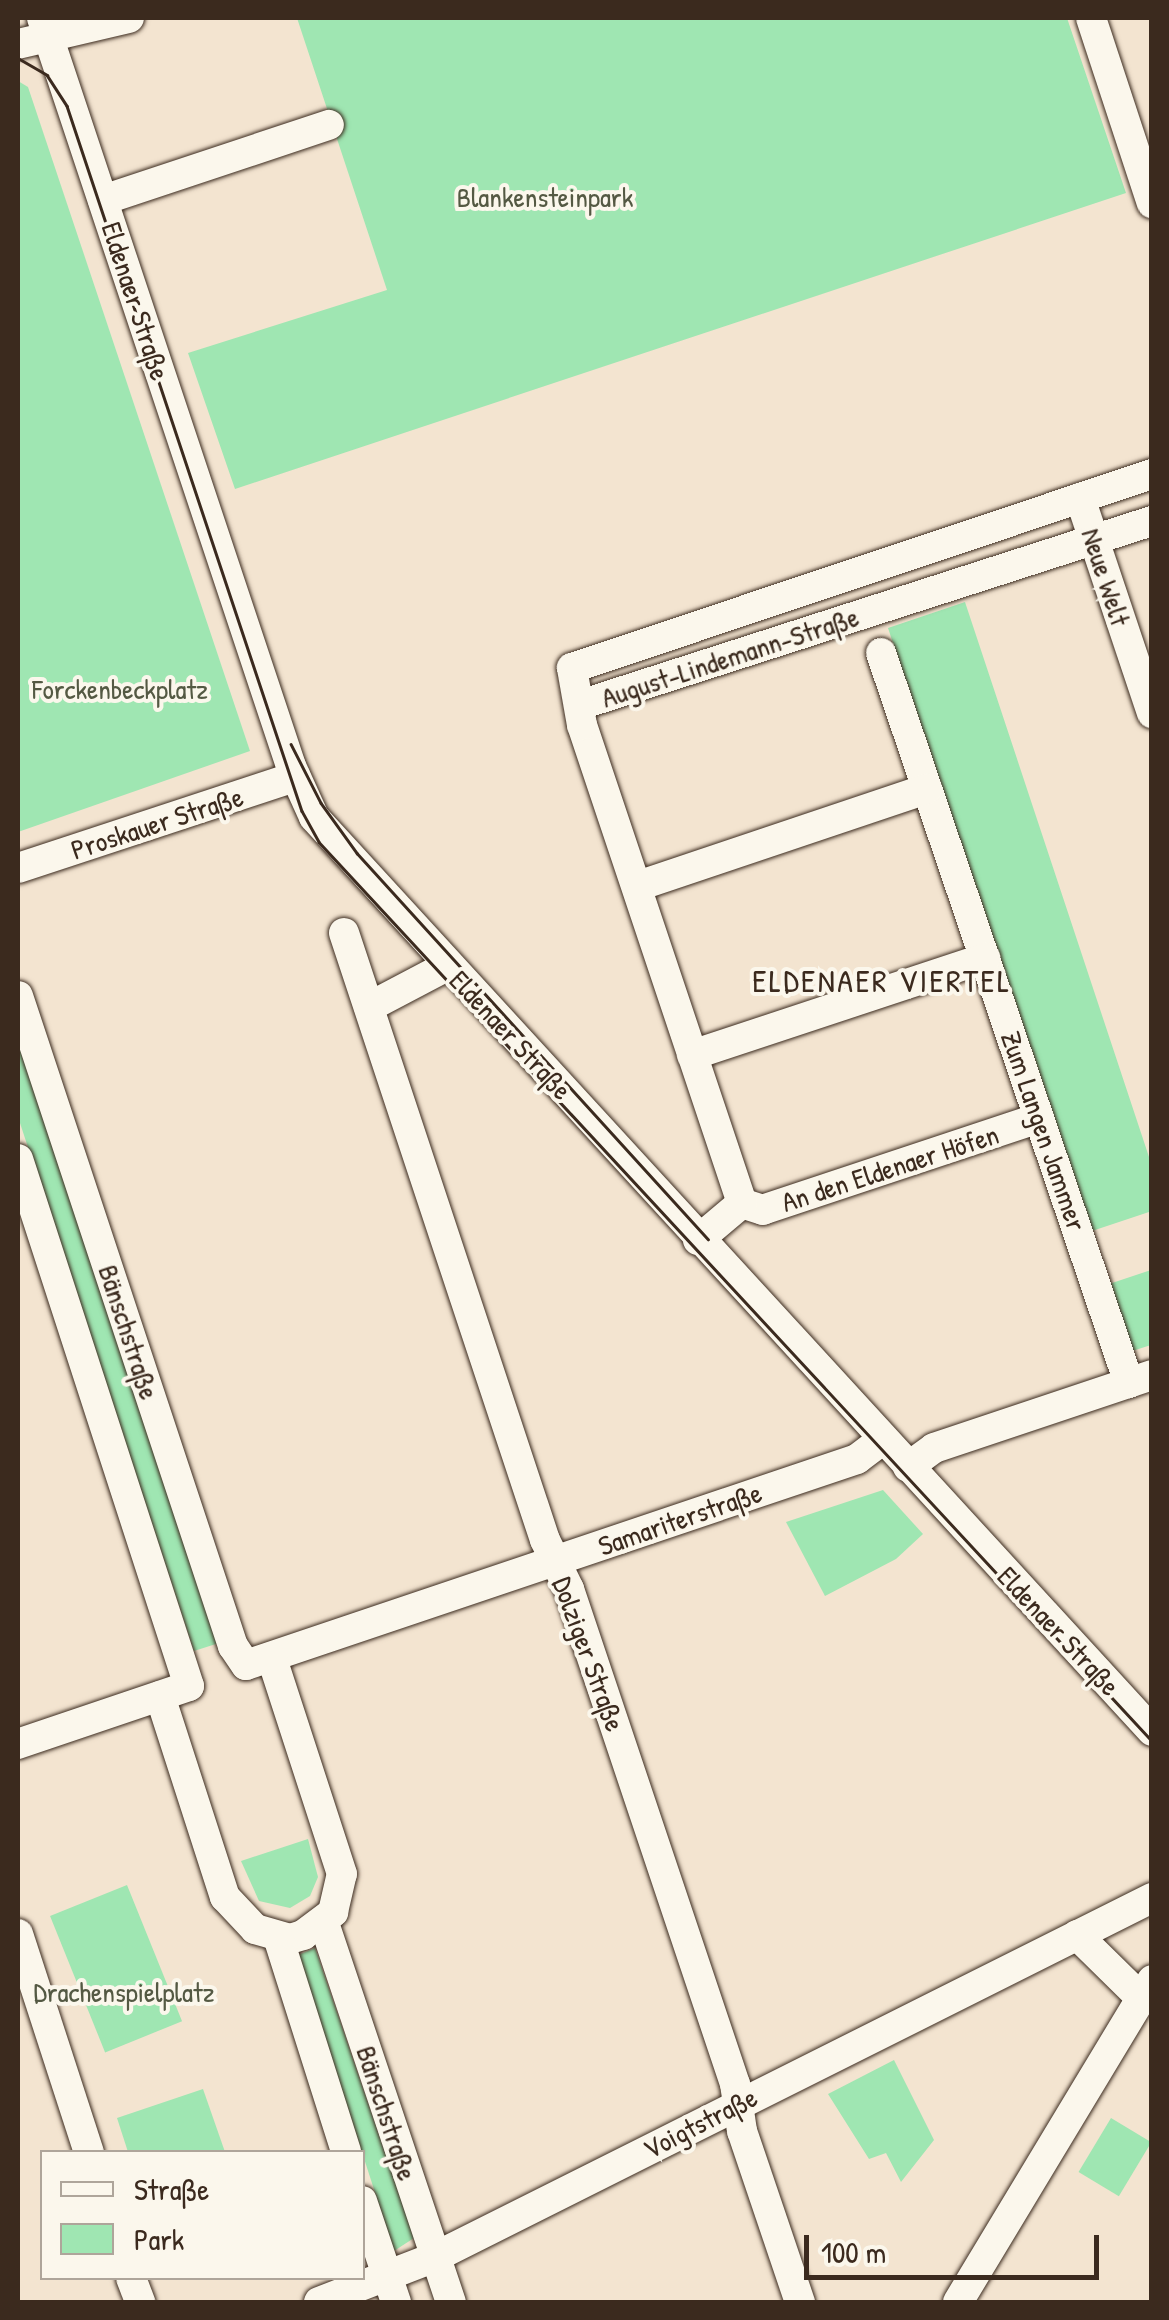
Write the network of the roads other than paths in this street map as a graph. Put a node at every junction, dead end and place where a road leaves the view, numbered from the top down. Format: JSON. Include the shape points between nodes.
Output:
{"nodes":[{"id":1,"x":129,"y":18,"type":"edge"},
{"id":2,"x":1090,"y":18,"type":"edge"},
{"id":3,"x":46,"y":28,"type":"edge"},
{"id":4,"x":18,"y":44,"type":"edge"},
{"id":5,"x":329,"y":125,"type":"dead end"},
{"id":6,"x":103,"y":200,"type":"junction"},
{"id":7,"x":1152,"y":204,"type":"edge"},
{"id":8,"x":1152,"y":474,"type":"edge"},
{"id":9,"x":1080,"y":498,"type":"junction"},
{"id":10,"x":1152,"y":520,"type":"edge"},
{"id":11,"x":1093,"y":539,"type":"junction"},
{"id":12,"x":882,"y":653,"type":"dead end"},
{"id":13,"x":583,"y":704,"type":"junction"},
{"id":14,"x":1152,"y":714,"type":"edge"},
{"id":15,"x":296,"y":777,"type":"junction"},
{"id":16,"x":928,"y":789,"type":"junction"},
{"id":17,"x":18,"y":868,"type":"edge"},
{"id":18,"x":638,"y":886,"type":"junction"},
{"id":19,"x":344,"y":933,"type":"dead end"},
{"id":20,"x":984,"y":958,"type":"junction"},
{"id":21,"x":448,"y":966,"type":"junction"},
{"id":22,"x":18,"y":996,"type":"edge"},
{"id":23,"x":370,"y":1007,"type":"junction"},
{"id":24,"x":692,"y":1055,"type":"junction"},
{"id":25,"x":1040,"y":1118,"type":"junction"},
{"id":26,"x":18,"y":1159,"type":"edge"},
{"id":27,"x":742,"y":1202,"type":"junction"},
{"id":28,"x":698,"y":1240,"type":"junction"},
{"id":29,"x":1140,"y":1379,"type":"edge"},
{"id":30,"x":882,"y":1440,"type":"junction"},
{"id":31,"x":908,"y":1467,"type":"junction"},
{"id":32,"x":556,"y":1562,"type":"junction"},
{"id":33,"x":259,"y":1662,"type":"junction"},
{"id":34,"x":160,"y":1696,"type":"junction"},
{"id":35,"x":1152,"y":1731,"type":"edge"},
{"id":36,"x":18,"y":1744,"type":"edge"},
{"id":37,"x":1152,"y":1898,"type":"edge"},
{"id":38,"x":324,"y":1923,"type":"junction"},
{"id":39,"x":18,"y":1934,"type":"edge"},
{"id":40,"x":1077,"y":1935,"type":"junction"},
{"id":41,"x":278,"y":1937,"type":"junction"},
{"id":42,"x":1146,"y":1989,"type":"edge"},
{"id":43,"x":738,"y":2104,"type":"junction"},
{"id":44,"x":88,"y":2150,"type":"edge"},
{"id":45,"x":345,"y":2150,"type":"edge"},
{"id":46,"x":365,"y":2210,"type":"edge"},
{"id":47,"x":435,"y":2257,"type":"junction"},
{"id":48,"x":392,"y":2291,"type":"edge"},
{"id":49,"x":320,"y":2302,"type":"edge"},
{"id":50,"x":450,"y":2302,"type":"edge"},
{"id":51,"x":800,"y":2302,"type":"edge"},
{"id":52,"x":958,"y":2302,"type":"edge"}],
"edges":[{"from":1,"to":3,"type":"street"},
{"from":2,"to":7,"type":"street"},
{"from":3,"to":4,"type":"street"},
{"from":3,"to":6,"type":"street","name":"Eldenaer Straße"},
{"from":5,"to":6,"type":"street","name":"Eldenaer Straße"},
{"from":6,"to":15,"type":"street","name":"Eldenaer Straße"},
{"from":8,"to":9,"type":"street","name":"August-Lindemann-Straße"},
{"from":9,"to":11,"type":"street","name":"Neue Welt"},
{"from":9,"to":13,"type":"street","name":"August-Lindemann-Straße","via":[[572,668]]},
{"from":10,"to":11,"type":"street","name":"August-Lindemann-Straße"},
{"from":11,"to":13,"type":"street","name":"August-Lindemann-Straße"},
{"from":11,"to":14,"type":"street","name":"Neue Welt"},
{"from":12,"to":16,"type":"street","name":"Zum Langen Jammer"},
{"from":13,"to":18,"type":"street","name":"An den Eldenaer Höfen","via":[[582,725]]},
{"from":15,"to":17,"type":"street","name":"Proskauer Straße"},
{"from":15,"to":21,"type":"street","name":"Eldenaer Straße","via":[[314,817]]},
{"from":16,"to":18,"type":"street"},
{"from":16,"to":20,"type":"street","name":"Zum Langen Jammer"},
{"from":18,"to":24,"type":"street","name":"An den Eldenaer Höfen"},
{"from":19,"to":23,"type":"street","name":"Dolziger Straße"},
{"from":20,"to":24,"type":"street"},
{"from":20,"to":25,"type":"street","name":"Zum Langen Jammer"},
{"from":21,"to":23,"type":"street"},
{"from":21,"to":28,"type":"street","name":"Eldenaer Straße"},
{"from":22,"to":33,"type":"street","name":"Bänschstraße","via":[[233,1646]]},
{"from":23,"to":32,"type":"street","name":"Dolziger Straße"},
{"from":24,"to":27,"type":"street","name":"An den Eldenaer Höfen"},
{"from":25,"to":27,"type":"street","name":"An den Eldenaer Höfen","via":[[763,1210]]},
{"from":25,"to":29,"type":"street","name":"Zum Langen Jammer"},
{"from":26,"to":34,"type":"street","name":"Bänschstraße","via":[[189,1686]]},
{"from":27,"to":28,"type":"street","name":"An den Eldenaer Höfen"},
{"from":28,"to":30,"type":"street","name":"Eldenaer Straße"},
{"from":29,"to":31,"type":"street","via":[[934,1448]]},
{"from":30,"to":31,"type":"street","name":"Eldenaer Straße"},
{"from":30,"to":32,"type":"street","name":"Samariterstraße","via":[[857,1459]]},
{"from":31,"to":35,"type":"street","name":"Eldenaer Straße"},
{"from":32,"to":33,"type":"street","name":"Samariterstraße"},
{"from":32,"to":43,"type":"street","name":"Dolziger Straße"},
{"from":33,"to":38,"type":"street","name":"Bänschstraße","via":[[338,1852],[340,1893]]},
{"from":34,"to":36,"type":"street"},
{"from":34,"to":41,"type":"street","via":[[225,1897],[244,1922]]},
{"from":37,"to":40,"type":"street","name":"Voigtstraße"},
{"from":38,"to":41,"type":"street","via":[[303,1935]]},
{"from":38,"to":47,"type":"street","name":"Bänschstraße"},
{"from":39,"to":44,"type":"street"},
{"from":40,"to":42,"type":"street"},
{"from":40,"to":43,"type":"street","name":"Voigtstraße"},
{"from":41,"to":45,"type":"street","name":"Bänschstraße"},
{"from":42,"to":52,"type":"street"},
{"from":43,"to":47,"type":"street","name":"Voigtstraße"},
{"from":43,"to":51,"type":"street","name":"Dolziger Straße"},
{"from":46,"to":48,"type":"street","name":"Bänschstraße"},
{"from":47,"to":48,"type":"street","name":"Voigtstraße"},
{"from":47,"to":50,"type":"street","name":"Bänschstraße"},
{"from":48,"to":49,"type":"street","name":"Voigtstraße"}]}
